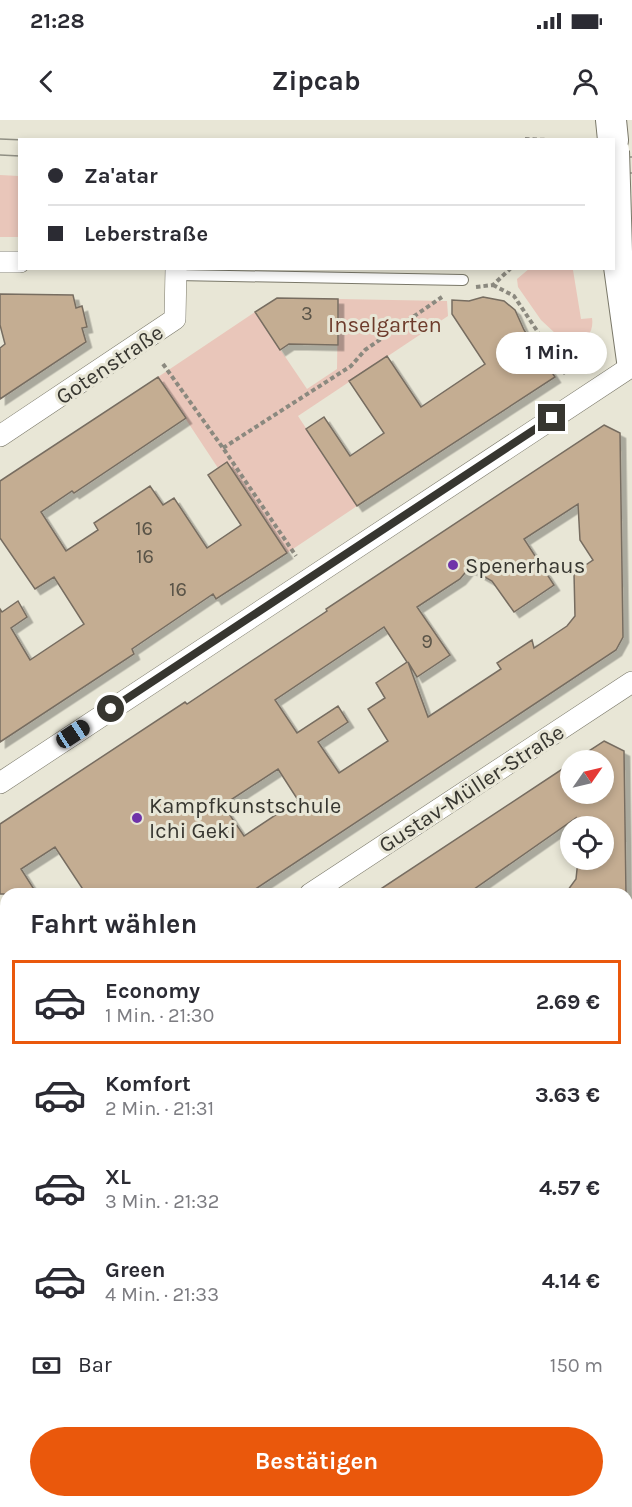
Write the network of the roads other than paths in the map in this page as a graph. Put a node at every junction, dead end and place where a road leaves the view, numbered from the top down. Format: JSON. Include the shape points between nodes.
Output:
{"nodes":[{"id":1,"x":611,"y":120,"type":"edge"},
{"id":2,"x":613,"y":138,"type":"edge"},
{"id":3,"x":615,"y":185,"type":"edge"},
{"id":4,"x":0,"y":262,"type":"edge"},
{"id":5,"x":18,"y":262,"type":"edge"},
{"id":6,"x":176,"y":272,"type":"edge"},
{"id":7,"x":463,"y":280,"type":"dead end"},
{"id":8,"x":632,"y":364,"type":"edge"},
{"id":9,"x":0,"y":436,"type":"edge"},
{"id":10,"x":632,"y":682,"type":"edge"},
{"id":11,"x":0,"y":783,"type":"edge"},
{"id":12,"x":319,"y":888,"type":"edge"}],
"edges":[{"from":1,"to":2,"type":"main road"},
{"from":3,"to":8,"type":"main road","bridge":true,"via":[[617,252]]},
{"from":4,"to":5,"type":"street"},
{"from":6,"to":7,"type":"lane"},
{"from":6,"to":9,"type":"street","name":"Gotenstraße","via":[[175,319]]},
{"from":8,"to":11,"type":"street"},
{"from":10,"to":12,"type":"street","name":"Gustav-Müller-Straße"}]}
